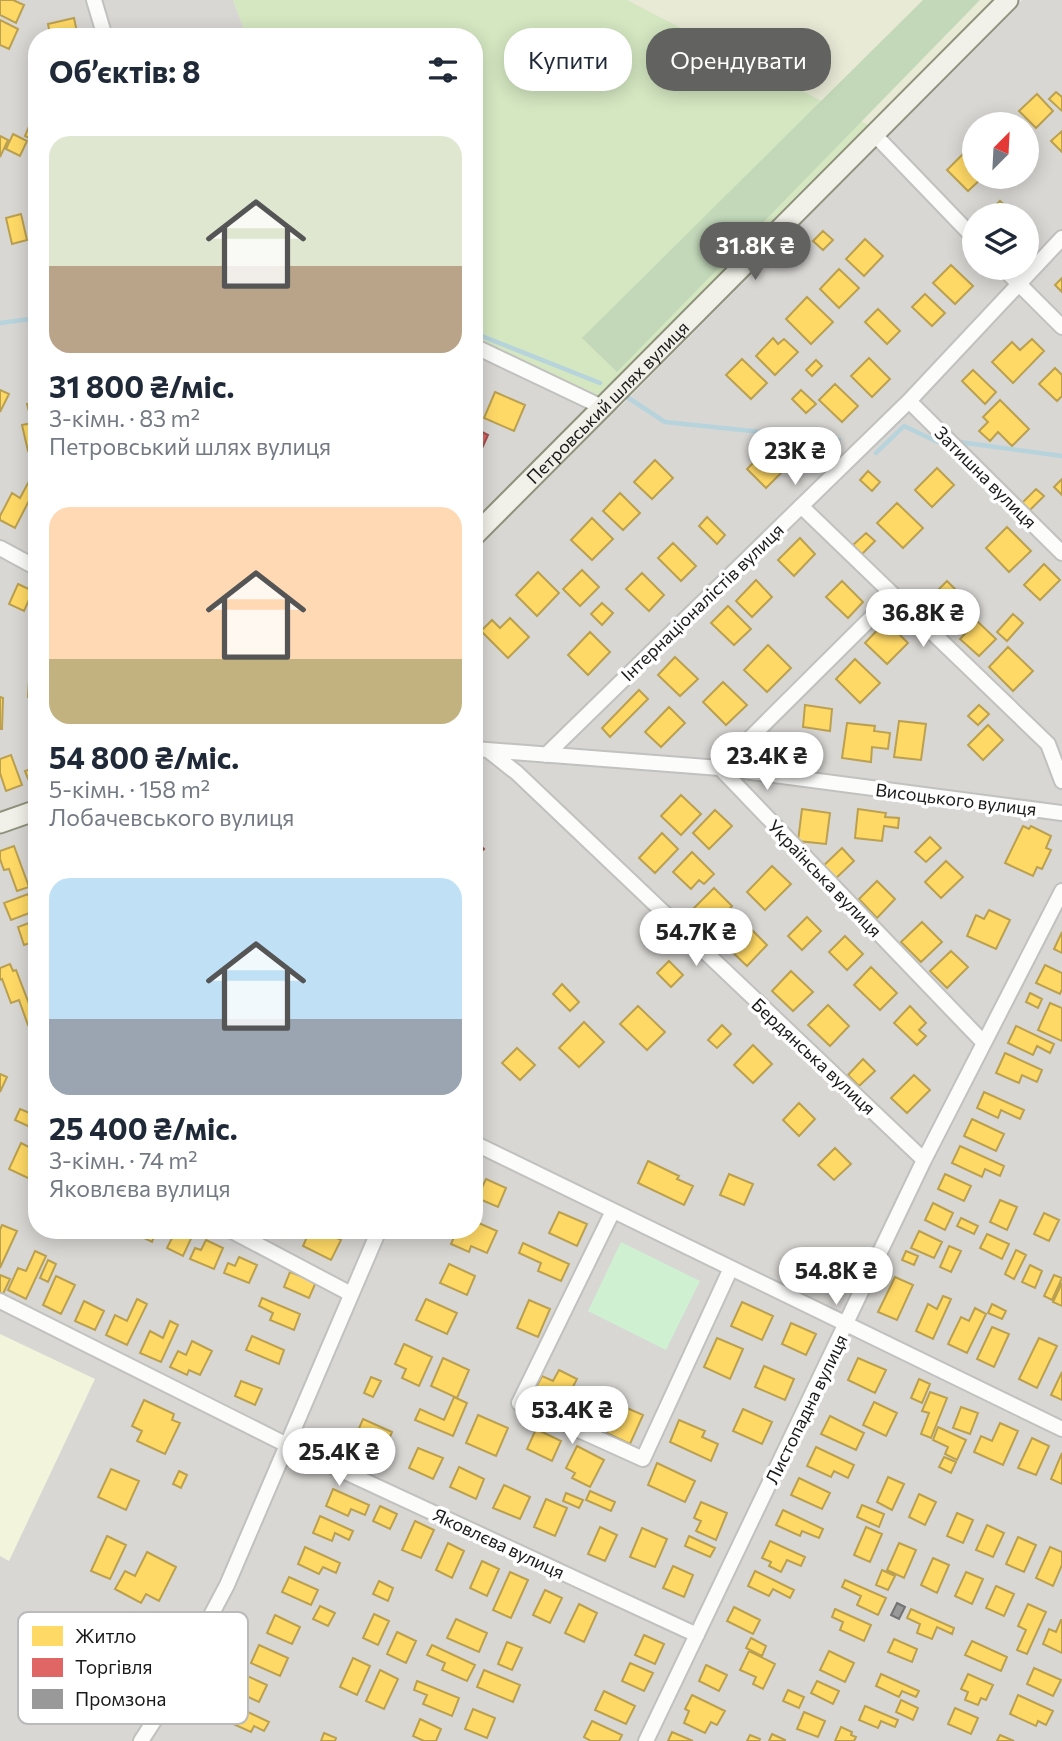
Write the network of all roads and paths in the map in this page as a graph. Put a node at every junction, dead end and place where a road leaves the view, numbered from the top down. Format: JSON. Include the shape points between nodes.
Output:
{"nodes":[{"id":1,"x":94,"y":0,"type":"edge"},
{"id":2,"x":1008,"y":0,"type":"edge"},
{"id":3,"x":102,"y":28,"type":"edge"},
{"id":4,"x":874,"y":134,"type":"junction"},
{"id":5,"x":962,"y":225,"type":"edge"},
{"id":6,"x":1062,"y":238,"type":"edge"},
{"id":7,"x":1014,"y":280,"type":"edge"},
{"id":8,"x":1018,"y":284,"type":"junction"},
{"id":9,"x":1062,"y":327,"type":"edge"},
{"id":10,"x":483,"y":350,"type":"edge"},
{"id":11,"x":909,"y":401,"type":"junction"},
{"id":12,"x":602,"y":407,"type":"junction"},
{"id":13,"x":801,"y":506,"type":"junction"},
{"id":14,"x":483,"y":527,"type":"edge"},
{"id":15,"x":0,"y":548,"type":"edge"},
{"id":16,"x":1062,"y":553,"type":"edge"},
{"id":17,"x":28,"y":563,"type":"edge"},
{"id":18,"x":893,"y":596,"type":"junction"},
{"id":19,"x":483,"y":750,"type":"edge"},
{"id":20,"x":483,"y":751,"type":"edge"},
{"id":21,"x":545,"y":755,"type":"junction"},
{"id":22,"x":720,"y":768,"type":"junction"},
{"id":23,"x":1062,"y":781,"type":"edge"},
{"id":24,"x":28,"y":813,"type":"edge"},
{"id":25,"x":1062,"y":813,"type":"edge"},
{"id":26,"x":0,"y":823,"type":"edge"},
{"id":27,"x":1062,"y":891,"type":"edge"},
{"id":28,"x":983,"y":1042,"type":"junction"},
{"id":29,"x":483,"y":1147,"type":"edge"},
{"id":30,"x":924,"y":1160,"type":"junction"},
{"id":31,"x":613,"y":1211,"type":"junction"},
{"id":32,"x":247,"y":1239,"type":"edge"},
{"id":33,"x":375,"y":1239,"type":"edge"},
{"id":34,"x":732,"y":1268,"type":"junction"},
{"id":35,"x":351,"y":1294,"type":"junction"},
{"id":36,"x":0,"y":1301,"type":"edge"},
{"id":37,"x":847,"y":1324,"type":"junction"},
{"id":38,"x":1062,"y":1429,"type":"edge"},
{"id":39,"x":287,"y":1445,"type":"junction"},
{"id":40,"x":213,"y":1612,"type":"edge"},
{"id":41,"x":697,"y":1635,"type":"junction"},
{"id":42,"x":152,"y":1724,"type":"edge"},
{"id":43,"x":141,"y":1741,"type":"edge"},
{"id":44,"x":646,"y":1741,"type":"edge"}],
"edges":[{"from":1,"to":3,"type":"street"},
{"from":2,"to":4,"type":"street","name":"Петровський шлях вулиця"},
{"from":4,"to":5,"type":"street"},
{"from":4,"to":12,"type":"street","name":"Петровський шлях вулиця"},
{"from":6,"to":8,"type":"street","name":"Інтернаціоналістів вулиця"},
{"from":7,"to":8,"type":"street"},
{"from":8,"to":9,"type":"street"},
{"from":8,"to":11,"type":"street","name":"Інтернаціоналістів вулиця"},
{"from":10,"to":12,"type":"street"},
{"from":11,"to":13,"type":"street","name":"Інтернаціоналістів вулиця"},
{"from":11,"to":16,"type":"street","name":"Затишна вулиця"},
{"from":12,"to":14,"type":"street","name":"Петровський шлях вулиця"},
{"from":13,"to":18,"type":"street"},
{"from":13,"to":21,"type":"street","name":"Інтернаціоналістів вулиця"},
{"from":15,"to":17,"type":"street"},
{"from":18,"to":22,"type":"street"},
{"from":18,"to":23,"type":"street","via":[[1048,744]]},
{"from":19,"to":21,"type":"street","name":"Висоцького вулиця"},
{"from":20,"to":30,"type":"street","name":"Бердянська вулиця","via":[[517,773]]},
{"from":21,"to":22,"type":"street","name":"Висоцького вулиця"},
{"from":22,"to":25,"type":"street","name":"Висоцького вулиця"},
{"from":22,"to":28,"type":"street","name":"Українська вулиця"},
{"from":24,"to":26,"type":"street"},
{"from":27,"to":28,"type":"street","name":"Листопадна вулиця"},
{"from":28,"to":30,"type":"street","name":"Листопадна вулиця"},
{"from":29,"to":31,"type":"street"},
{"from":30,"to":37,"type":"street","name":"Листопадна вулиця"},
{"from":31,"to":34,"type":"street"},
{"from":31,"to":34,"type":"street","via":[[519,1403],[643,1460]]},
{"from":32,"to":35,"type":"street"},
{"from":33,"to":35,"type":"street"},
{"from":34,"to":37,"type":"street"},
{"from":35,"to":39,"type":"street"},
{"from":36,"to":39,"type":"street","name":"Яковлєва вулиця"},
{"from":37,"to":38,"type":"street"},
{"from":37,"to":41,"type":"street","name":"Листопадна вулиця"},
{"from":39,"to":40,"type":"street"},
{"from":39,"to":41,"type":"street","name":"Яковлєва вулиця"},
{"from":41,"to":44,"type":"street","name":"Листопадна вулиця"},
{"from":42,"to":43,"type":"street"}]}
